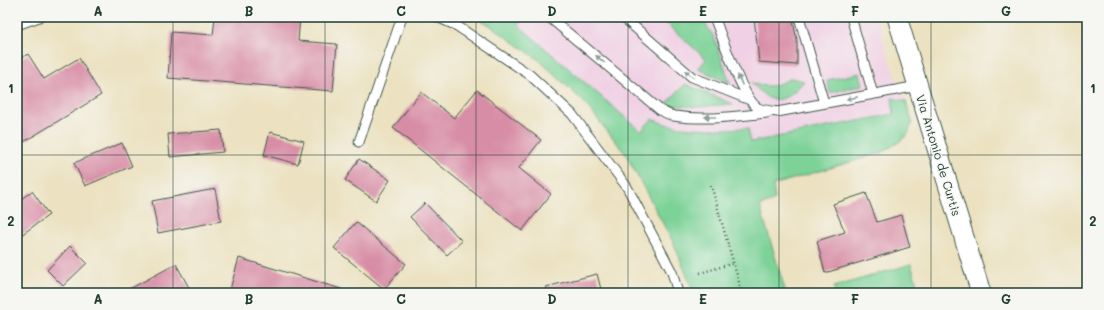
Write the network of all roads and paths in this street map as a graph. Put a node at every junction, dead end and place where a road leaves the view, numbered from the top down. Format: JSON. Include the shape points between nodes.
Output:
{"nodes":[{"id":1,"x":40,"y":17,"type":"edge"},
{"id":2,"x":402,"y":17,"type":"edge"},
{"id":3,"x":437,"y":17,"type":"edge"},
{"id":4,"x":549,"y":17,"type":"edge"},
{"id":5,"x":623,"y":17,"type":"edge"},
{"id":6,"x":713,"y":17,"type":"edge"},
{"id":7,"x":798,"y":17,"type":"edge"},
{"id":8,"x":851,"y":17,"type":"edge"},
{"id":9,"x":897,"y":17,"type":"edge"},
{"id":10,"x":17,"y":25,"type":"edge"},
{"id":11,"x":918,"y":86,"type":"junction"},
{"id":12,"x":873,"y":94,"type":"junction"},
{"id":13,"x":750,"y":100,"type":"junction"},
{"id":14,"x":824,"y":103,"type":"junction"},
{"id":15,"x":777,"y":112,"type":"junction"},
{"id":16,"x":359,"y":142,"type":"dead end"},
{"id":17,"x":711,"y":185,"type":"dead end"},
{"id":18,"x":734,"y":263,"type":"junction"},
{"id":19,"x":700,"y":273,"type":"dead end"},
{"id":20,"x":678,"y":293,"type":"edge"},
{"id":21,"x":742,"y":293,"type":"edge"},
{"id":22,"x":981,"y":293,"type":"edge"}],
"edges":[{"from":1,"to":10,"type":"lane"},
{"from":2,"to":16,"type":"lane"},
{"from":3,"to":20,"type":"lane","via":[[457,26],[530,75],[572,114],[627,187],[672,272]]},
{"from":15,"to":4,"type":"lane","one_way":true,"via":[[693,118],[660,110]]},
{"from":13,"to":5,"type":"lane","one_way":true,"via":[[692,77]]},
{"from":13,"to":6,"type":"lane","one_way":true},
{"from":7,"to":14,"type":"lane"},
{"from":8,"to":12,"type":"lane"},
{"from":9,"to":11,"type":"street","name":"Via Antonio de Curtis"},
{"from":11,"to":12,"type":"lane"},
{"from":11,"to":22,"type":"street","name":"Via Antonio de Curtis"},
{"from":12,"to":14,"type":"lane","one_way":true},
{"from":13,"to":15,"type":"lane","via":[[759,108]]},
{"from":14,"to":15,"type":"lane"},
{"from":17,"to":18,"type":"path"},
{"from":18,"to":19,"type":"path"},
{"from":18,"to":21,"type":"path"}]}
